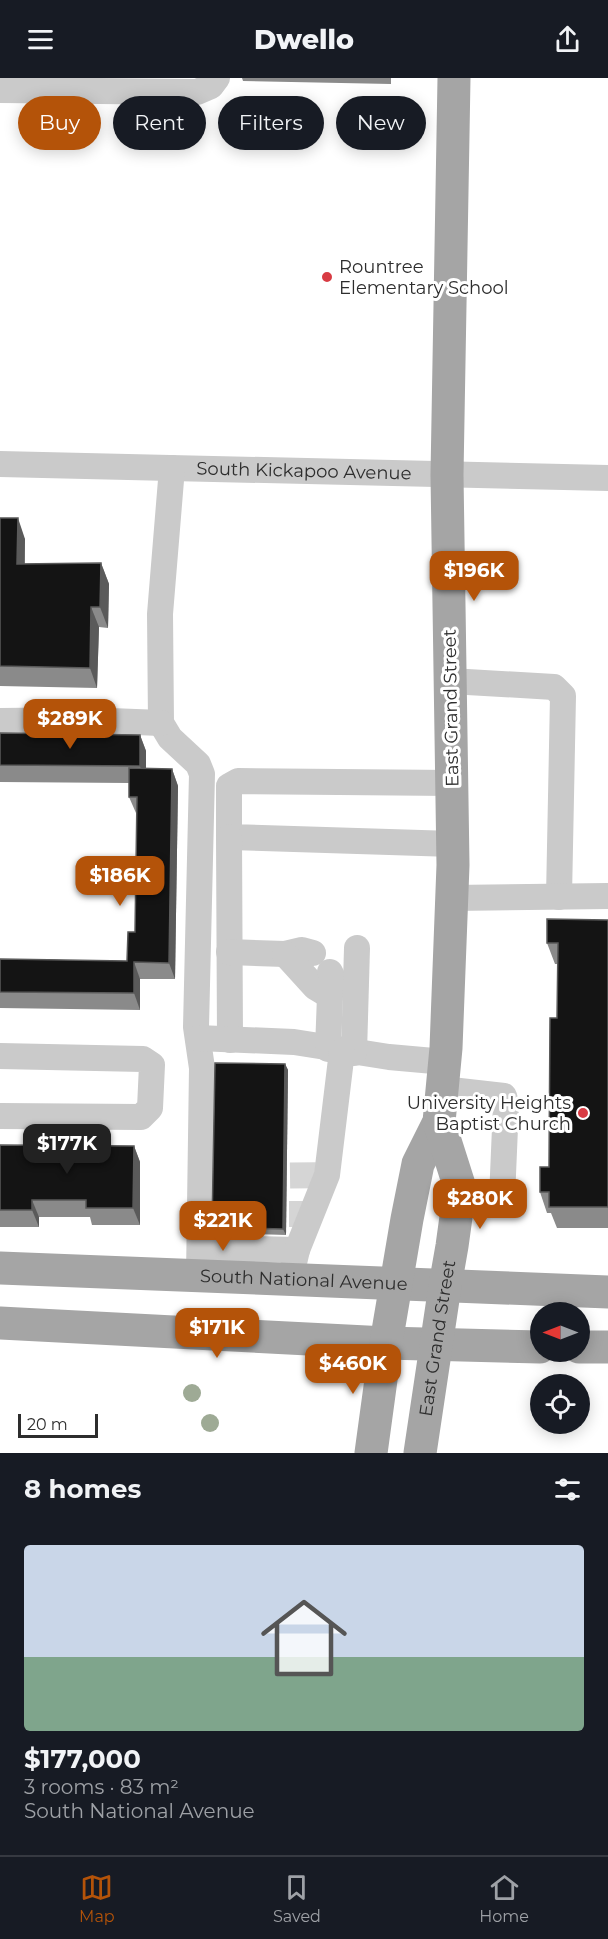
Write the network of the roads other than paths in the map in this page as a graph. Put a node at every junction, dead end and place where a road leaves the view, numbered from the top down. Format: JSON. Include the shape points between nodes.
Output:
{"nodes":[{"id":1,"x":217,"y":78,"type":"edge"},
{"id":2,"x":454,"y":78,"type":"edge"},
{"id":3,"x":0,"y":90,"type":"edge"},
{"id":4,"x":0,"y":464,"type":"edge"},
{"id":5,"x":172,"y":468,"type":"junction"},
{"id":6,"x":447,"y":475,"type":"junction"},
{"id":7,"x":608,"y":478,"type":"edge"},
{"id":8,"x":450,"y":681,"type":"junction"},
{"id":9,"x":0,"y":721,"type":"edge"},
{"id":10,"x":161,"y":723,"type":"junction"},
{"id":11,"x":452,"y":783,"type":"junction"},
{"id":12,"x":229,"y":837,"type":"junction"},
{"id":13,"x":453,"y":844,"type":"junction"},
{"id":14,"x":608,"y":896,"type":"edge"},
{"id":15,"x":559,"y":897,"type":"junction"},
{"id":16,"x":453,"y":898,"type":"junction"},
{"id":17,"x":357,"y":948,"type":"dead end"},
{"id":18,"x":230,"y":952,"type":"junction"},
{"id":19,"x":313,"y":953,"type":"dead end"},
{"id":20,"x":285,"y":954,"type":"junction"},
{"id":21,"x":198,"y":1038,"type":"junction"},
{"id":22,"x":230,"y":1040,"type":"junction"},
{"id":23,"x":341,"y":1051,"type":"junction"},
{"id":24,"x":0,"y":1056,"type":"edge"},
{"id":25,"x":444,"y":1076,"type":"junction"},
{"id":26,"x":0,"y":1116,"type":"edge"},
{"id":27,"x":439,"y":1122,"type":"junction"},
{"id":28,"x":502,"y":1198,"type":"dead end"},
{"id":29,"x":200,"y":1262,"type":"junction"},
{"id":30,"x":294,"y":1265,"type":"junction"},
{"id":31,"x":0,"y":1268,"type":"edge"},
{"id":32,"x":396,"y":1284,"type":"junction"},
{"id":33,"x":445,"y":1286,"type":"junction"},
{"id":34,"x":608,"y":1293,"type":"edge"},
{"id":35,"x":0,"y":1323,"type":"edge"},
{"id":36,"x":386,"y":1343,"type":"junction"},
{"id":37,"x":436,"y":1344,"type":"junction"},
{"id":38,"x":530,"y":1347,"type":"edge"},
{"id":39,"x":590,"y":1347,"type":"edge"},
{"id":40,"x":608,"y":1347,"type":"edge"},
{"id":41,"x":371,"y":1453,"type":"edge"},
{"id":42,"x":420,"y":1453,"type":"edge"}],
"edges":[{"from":1,"to":3,"type":"street","via":[[211,86],[197,92]]},
{"from":2,"to":6,"type":"main road","name":"East Grand Street"},
{"from":4,"to":5,"type":"street","name":"South Kickapoo Avenue"},
{"from":5,"to":6,"type":"street","name":"South Kickapoo Avenue"},
{"from":5,"to":10,"type":"street","via":[[160,615]]},
{"from":6,"to":7,"type":"street","name":"South Kickapoo Avenue"},
{"from":6,"to":8,"type":"main road","name":"East Grand Street"},
{"from":8,"to":11,"type":"main road","name":"East Grand Street"},
{"from":8,"to":15,"type":"street","via":[[554,687],[563,696]]},
{"from":9,"to":10,"type":"street"},
{"from":10,"to":21,"type":"street","via":[[170,738],[198,764],[202,774],[195,1027]]},
{"from":11,"to":12,"type":"street","via":[[238,781],[229,786]]},
{"from":11,"to":13,"type":"main road","name":"East Grand Street"},
{"from":12,"to":13,"type":"street"},
{"from":12,"to":18,"type":"street"},
{"from":13,"to":16,"type":"main road","name":"East Grand Street"},
{"from":14,"to":15,"type":"street"},
{"from":15,"to":16,"type":"street"},
{"from":16,"to":25,"type":"main road","name":"East Grand Street"},
{"from":17,"to":23,"type":"street"},
{"from":18,"to":20,"type":"street"},
{"from":18,"to":22,"type":"street"},
{"from":19,"to":20,"type":"street","via":[[302,950]]},
{"from":20,"to":23,"type":"street","via":[[315,987],[330,984]]},
{"from":21,"to":22,"type":"street"},
{"from":21,"to":29,"type":"street","via":[[208,1175]]},
{"from":22,"to":23,"type":"street","via":[[294,1042]]},
{"from":23,"to":25,"type":"street"},
{"from":23,"to":30,"type":"street","via":[[327,1176]]},
{"from":24,"to":26,"type":"street","via":[[144,1059],[152,1065],[150,1108],[141,1117]]},
{"from":25,"to":27,"type":"main road","name":"East Grand Street"},
{"from":25,"to":28,"type":"street","via":[[504,1096]]},
{"from":27,"to":32,"type":"main road","name":"East Grand Street","via":[[418,1164]]},
{"from":27,"to":33,"type":"main road","name":"East Grand Street","via":[[460,1188]]},
{"from":29,"to":30,"type":"main road","name":"South National Avenue"},
{"from":29,"to":31,"type":"main road","name":"South National Avenue"},
{"from":30,"to":32,"type":"main road","name":"South National Avenue"},
{"from":32,"to":33,"type":"main road","name":"South National Avenue"},
{"from":32,"to":36,"type":"main road","name":"East Grand Street"},
{"from":33,"to":34,"type":"main road","name":"South National Avenue"},
{"from":33,"to":37,"type":"main road","name":"East Grand Street"},
{"from":35,"to":36,"type":"main road"},
{"from":36,"to":37,"type":"main road"},
{"from":36,"to":41,"type":"main road","name":"East Grand Street"},
{"from":37,"to":38,"type":"main road"},
{"from":37,"to":42,"type":"main road","name":"East Grand Street"},
{"from":39,"to":40,"type":"main road"}]}
